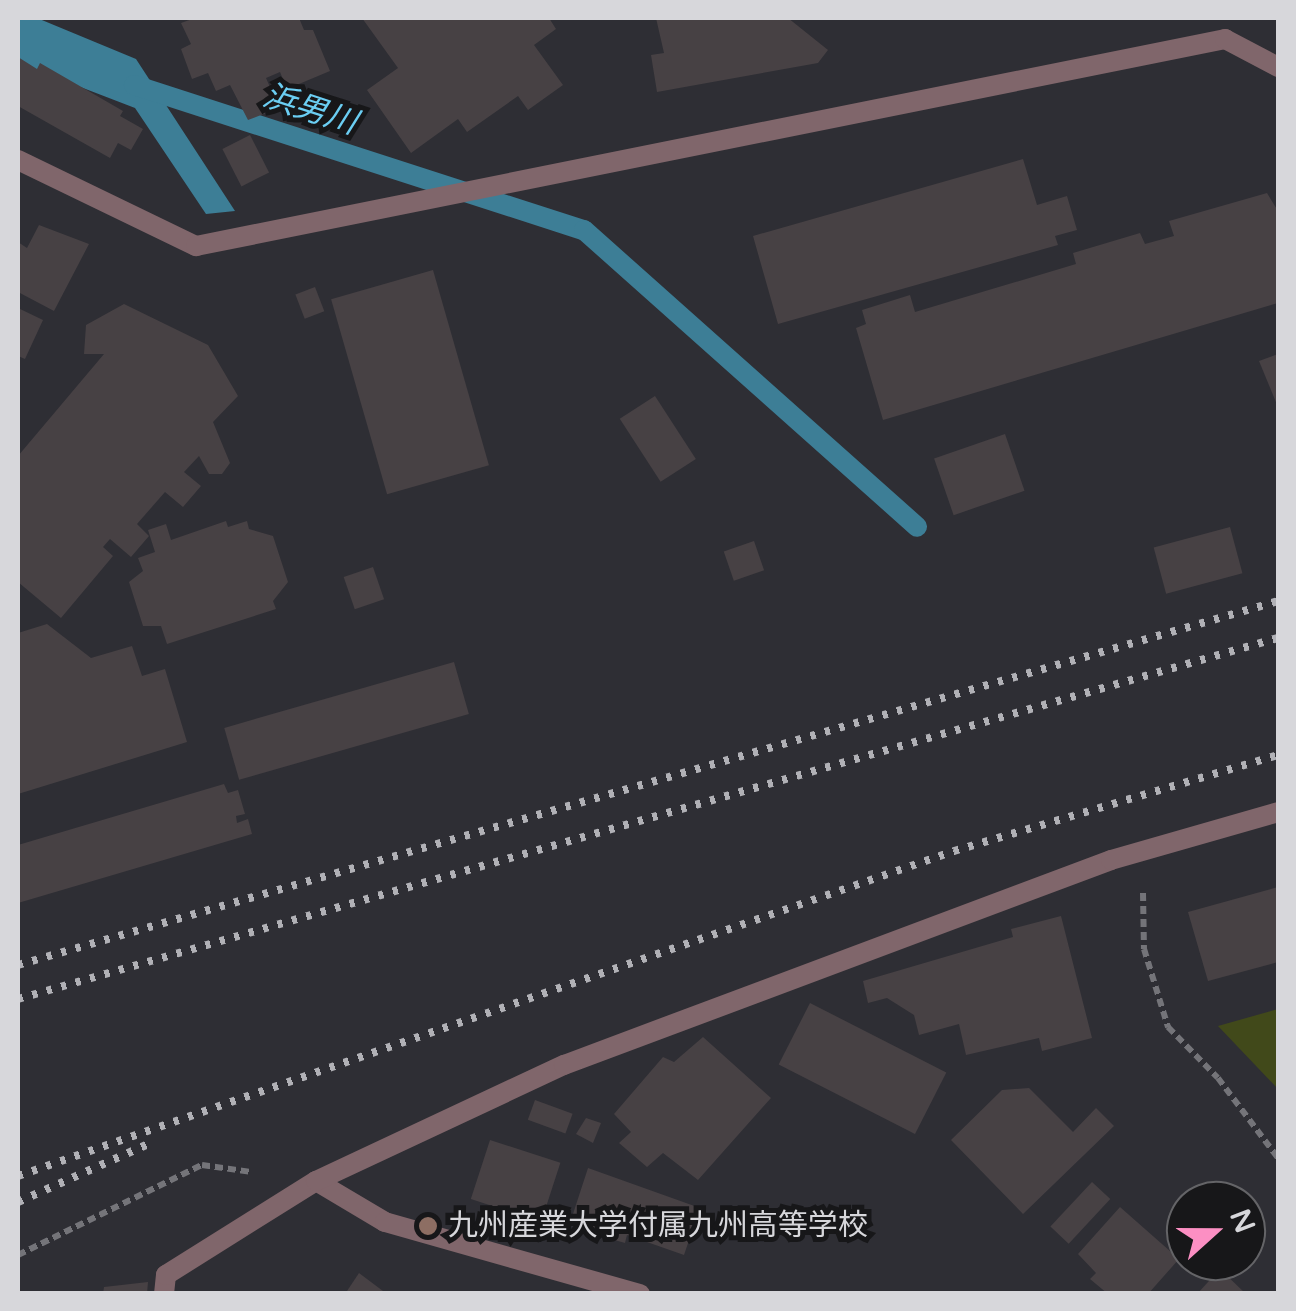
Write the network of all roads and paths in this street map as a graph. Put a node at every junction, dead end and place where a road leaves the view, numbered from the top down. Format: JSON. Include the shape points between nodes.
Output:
{"nodes":[{"id":1,"x":1278,"y":67,"type":"edge"},
{"id":2,"x":18,"y":160,"type":"edge"},
{"id":3,"x":1278,"y":812,"type":"edge"},
{"id":4,"x":1142,"y":852,"type":"junction"},
{"id":5,"x":1278,"y":1158,"type":"edge"},
{"id":6,"x":202,"y":1165,"type":"dead end"},
{"id":7,"x":316,"y":1181,"type":"junction"},
{"id":8,"x":18,"y":1254,"type":"edge"},
{"id":9,"x":164,"y":1294,"type":"edge"},
{"id":10,"x":640,"y":1294,"type":"edge"}],
"edges":[{"from":1,"to":2,"type":"street","via":[[1225,39],[196,246]]},
{"from":3,"to":4,"type":"street"},
{"from":4,"to":5,"type":"path","via":[[1144,950],[1168,1026],[1218,1078]]},
{"from":4,"to":7,"type":"street","via":[[564,1065]]},
{"from":6,"to":8,"type":"path"},
{"from":7,"to":9,"type":"street","via":[[166,1275]]},
{"from":7,"to":10,"type":"street","via":[[385,1222]]}]}
